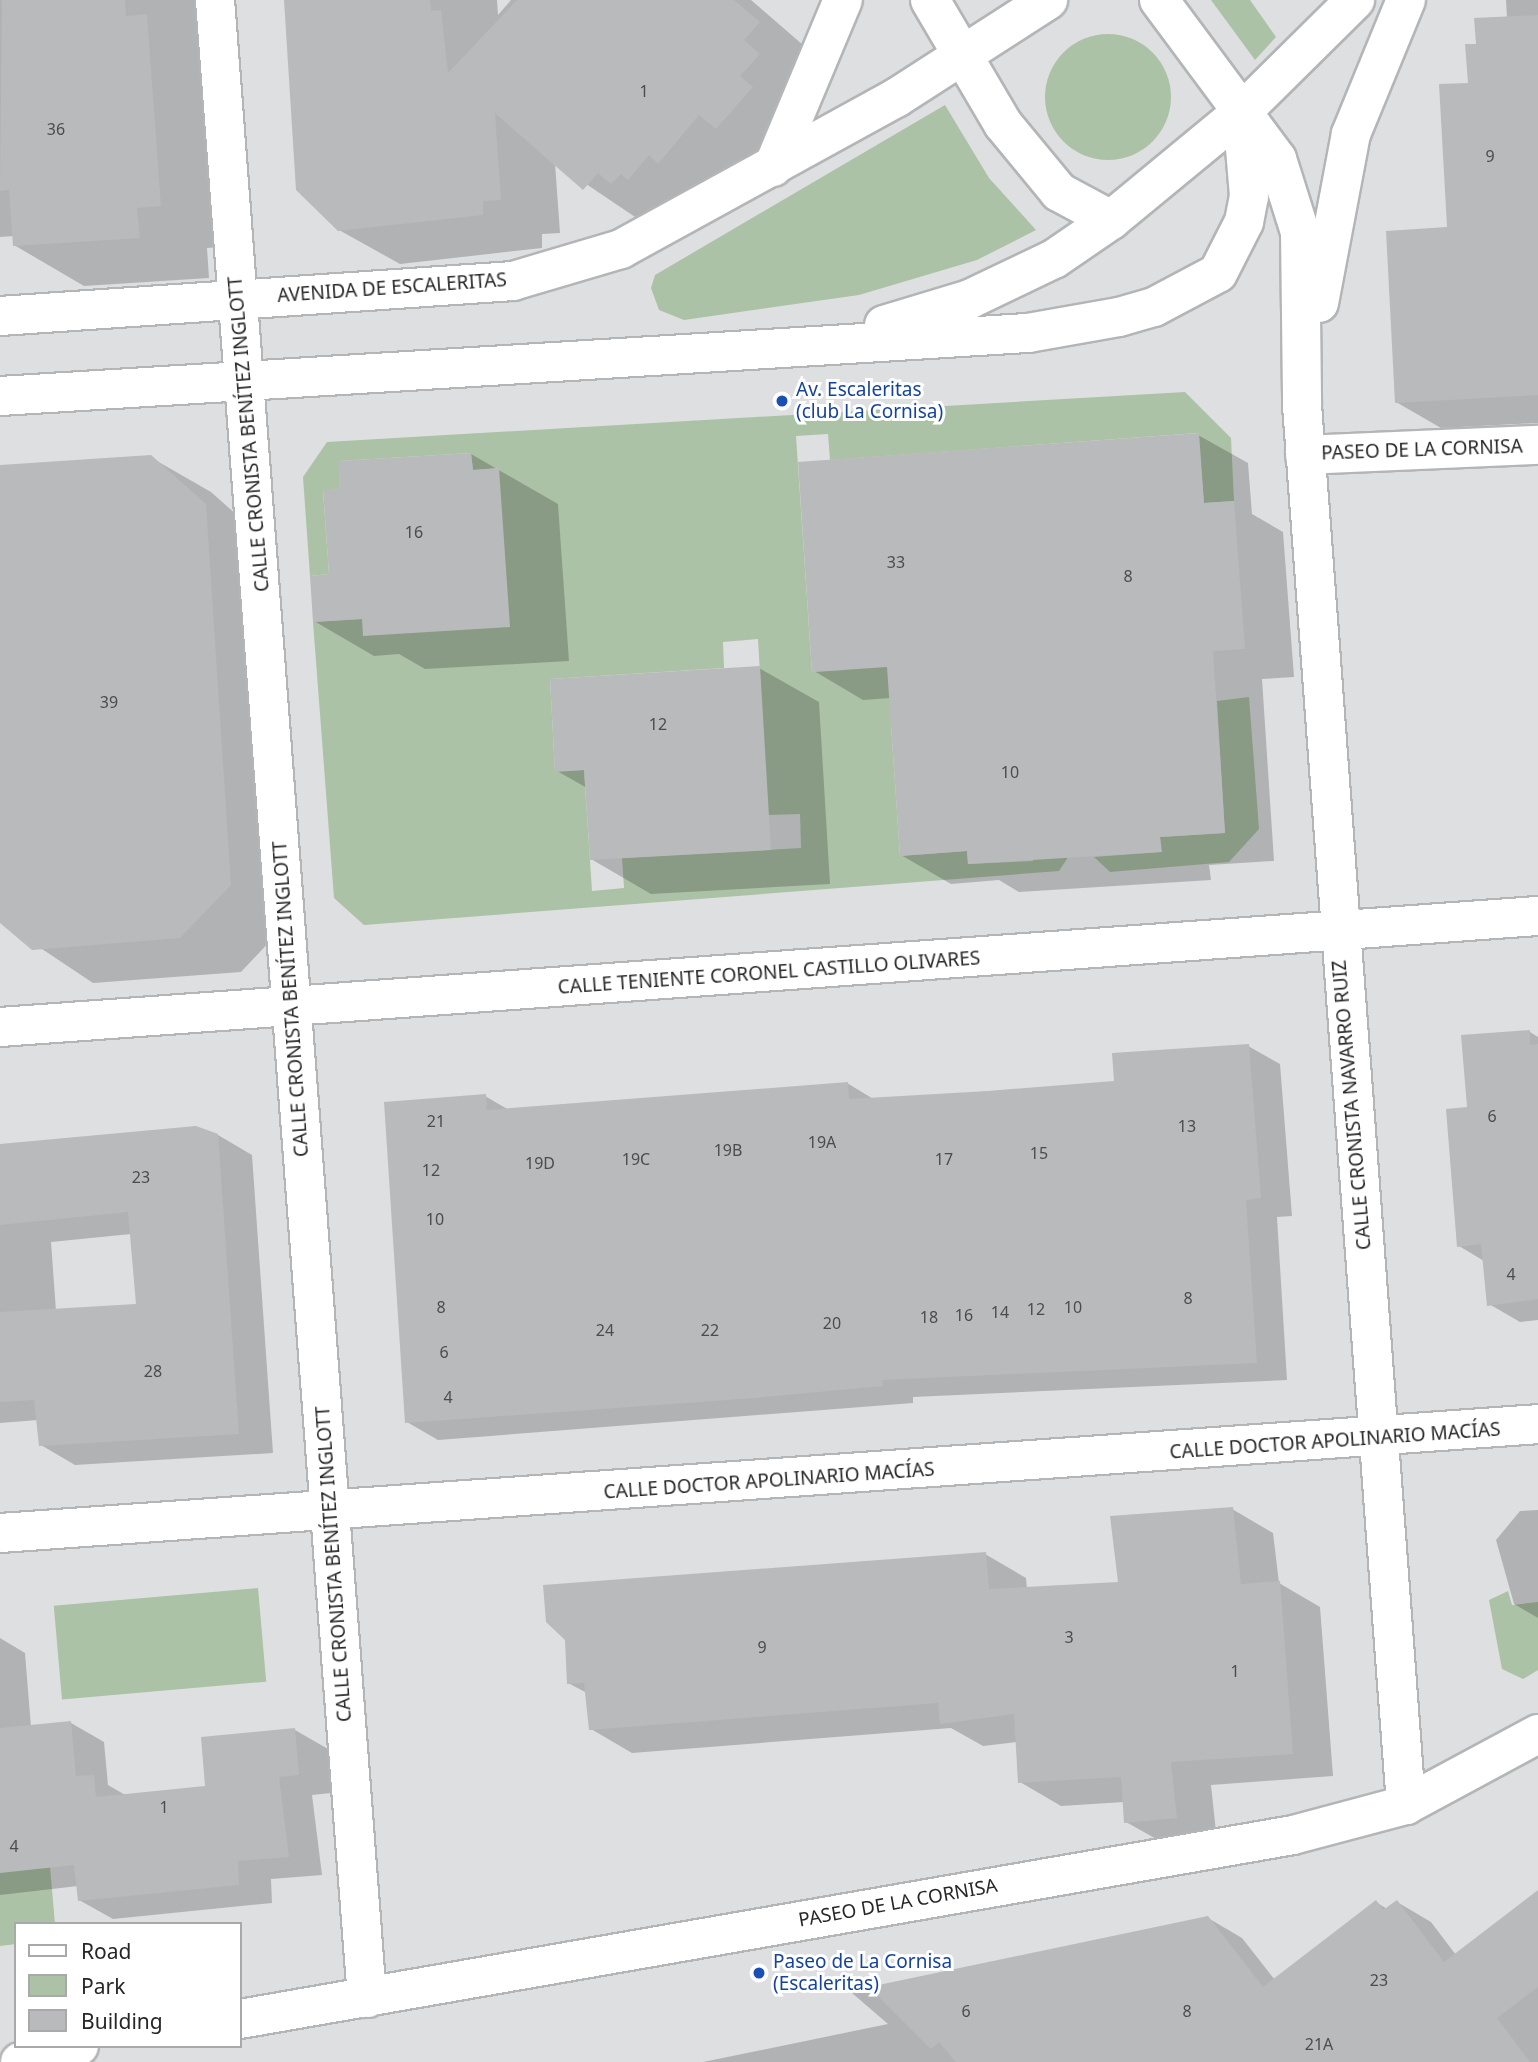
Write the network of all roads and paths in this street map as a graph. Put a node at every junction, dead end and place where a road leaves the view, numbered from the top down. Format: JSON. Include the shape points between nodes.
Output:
{"nodes":[{"id":1,"x":215,"y":0,"type":"edge"},
{"id":2,"x":843,"y":0,"type":"edge"},
{"id":3,"x":930,"y":0,"type":"edge"},
{"id":4,"x":1048,"y":0,"type":"edge"},
{"id":5,"x":1159,"y":0,"type":"edge"},
{"id":6,"x":1354,"y":0,"type":"edge"},
{"id":7,"x":1406,"y":0,"type":"edge"},
{"id":8,"x":961,"y":59,"type":"junction"},
{"id":9,"x":1242,"y":112,"type":"junction"},
{"id":10,"x":773,"y":167,"type":"junction"},
{"id":11,"x":1111,"y":220,"type":"junction"},
{"id":12,"x":239,"y":296,"type":"junction"},
{"id":13,"x":0,"y":316,"type":"edge"},
{"id":14,"x":835,"y":341,"type":"junction"},
{"id":15,"x":245,"y":379,"type":"junction"},
{"id":16,"x":0,"y":396,"type":"edge"},
{"id":17,"x":1302,"y":405,"type":"junction"},
{"id":18,"x":1538,"y":445,"type":"edge"},
{"id":19,"x":1306,"y":455,"type":"junction"},
{"id":20,"x":1538,"y":916,"type":"edge"},
{"id":21,"x":1338,"y":930,"type":"junction"},
{"id":22,"x":292,"y":1008,"type":"junction"},
{"id":23,"x":0,"y":1027,"type":"edge"},
{"id":24,"x":1538,"y":1424,"type":"edge"},
{"id":25,"x":1380,"y":1439,"type":"junction"},
{"id":26,"x":330,"y":1510,"type":"junction"},
{"id":27,"x":0,"y":1533,"type":"edge"},
{"id":28,"x":1538,"y":1734,"type":"edge"},
{"id":29,"x":1406,"y":1805,"type":"junction"},
{"id":30,"x":367,"y":1998,"type":"junction"},
{"id":31,"x":242,"y":2020,"type":"edge"},
{"id":32,"x":68,"y":2048,"type":"edge"},
{"id":33,"x":20,"y":2062,"type":"edge"}],
"edges":[{"from":1,"to":12,"type":"street","name":"CALLE CRONISTA BENÍTEZ INGLOTT"},
{"from":2,"to":10,"type":"street"},
{"from":3,"to":8,"type":"street"},
{"from":4,"to":8,"type":"street","name":"AVENIDA DE ESCALERITAS"},
{"from":5,"to":9,"type":"street","name":"CALLE CRONISTA NAVARRO RUIZ"},
{"from":6,"to":9,"type":"street"},
{"from":7,"to":17,"type":"street","name":"CALLE CRONISTA NAVARRO RUIZ","via":[[1340,172]]},
{"from":8,"to":10,"type":"street","name":"AVENIDA DE ESCALERITAS"},
{"from":8,"to":11,"type":"street","via":[[1003,124],[1059,192]]},
{"from":9,"to":11,"type":"street"},
{"from":9,"to":14,"type":"street","via":[[1249,196],[1244,222],[1218,273],[1154,307],[1119,317],[1028,333]]},
{"from":9,"to":17,"type":"street","name":"CALLE CRONISTA NAVARRO RUIZ","via":[[1287,176],[1300,232]]},
{"from":10,"to":12,"type":"street","name":"AVENIDA DE ESCALERITAS","via":[[621,249],[513,281]]},
{"from":11,"to":14,"type":"street","via":[[1054,259],[970,299]]},
{"from":12,"to":13,"type":"street","name":"AVENIDA DE ESCALERITAS"},
{"from":12,"to":15,"type":"street","name":"CALLE CRONISTA BENÍTEZ INGLOTT"},
{"from":14,"to":15,"type":"street"},
{"from":15,"to":16,"type":"street"},
{"from":15,"to":22,"type":"street","name":"CALLE CRONISTA BENÍTEZ INGLOTT"},
{"from":17,"to":19,"type":"street","name":"CALLE CRONISTA NAVARRO RUIZ"},
{"from":18,"to":19,"type":"street","name":"PASEO DE LA CORNISA"},
{"from":19,"to":21,"type":"street","name":"CALLE CRONISTA NAVARRO RUIZ"},
{"from":20,"to":21,"type":"street","name":"CALLE TENIENTE CORONEL CASTILLO OLIVARES"},
{"from":21,"to":22,"type":"street","name":"CALLE TENIENTE CORONEL CASTILLO OLIVARES"},
{"from":21,"to":25,"type":"street","name":"CALLE CRONISTA NAVARRO RUIZ"},
{"from":22,"to":23,"type":"street","name":"CALLE TENIENTE CORONEL CASTILLO OLIVARES"},
{"from":22,"to":26,"type":"street","name":"CALLE CRONISTA BENÍTEZ INGLOTT"},
{"from":24,"to":25,"type":"street","name":"CALLE DOCTOR APOLINARIO MACÍAS"},
{"from":25,"to":26,"type":"street","name":"CALLE DOCTOR APOLINARIO MACÍAS"},
{"from":25,"to":29,"type":"street","name":"CALLE CRONISTA NAVARRO RUIZ"},
{"from":26,"to":27,"type":"street","name":"CALLE DOCTOR APOLINARIO MACÍAS"},
{"from":26,"to":30,"type":"street","name":"CALLE CRONISTA BENÍTEZ INGLOTT"},
{"from":28,"to":29,"type":"street","name":"PASEO DE LA CORNISA"},
{"from":29,"to":30,"type":"street","name":"PASEO DE LA CORNISA","via":[[1293,1835]]},
{"from":30,"to":31,"type":"street","name":"PASEO DE LA CORNISA"},
{"from":32,"to":33,"type":"street"}]}
